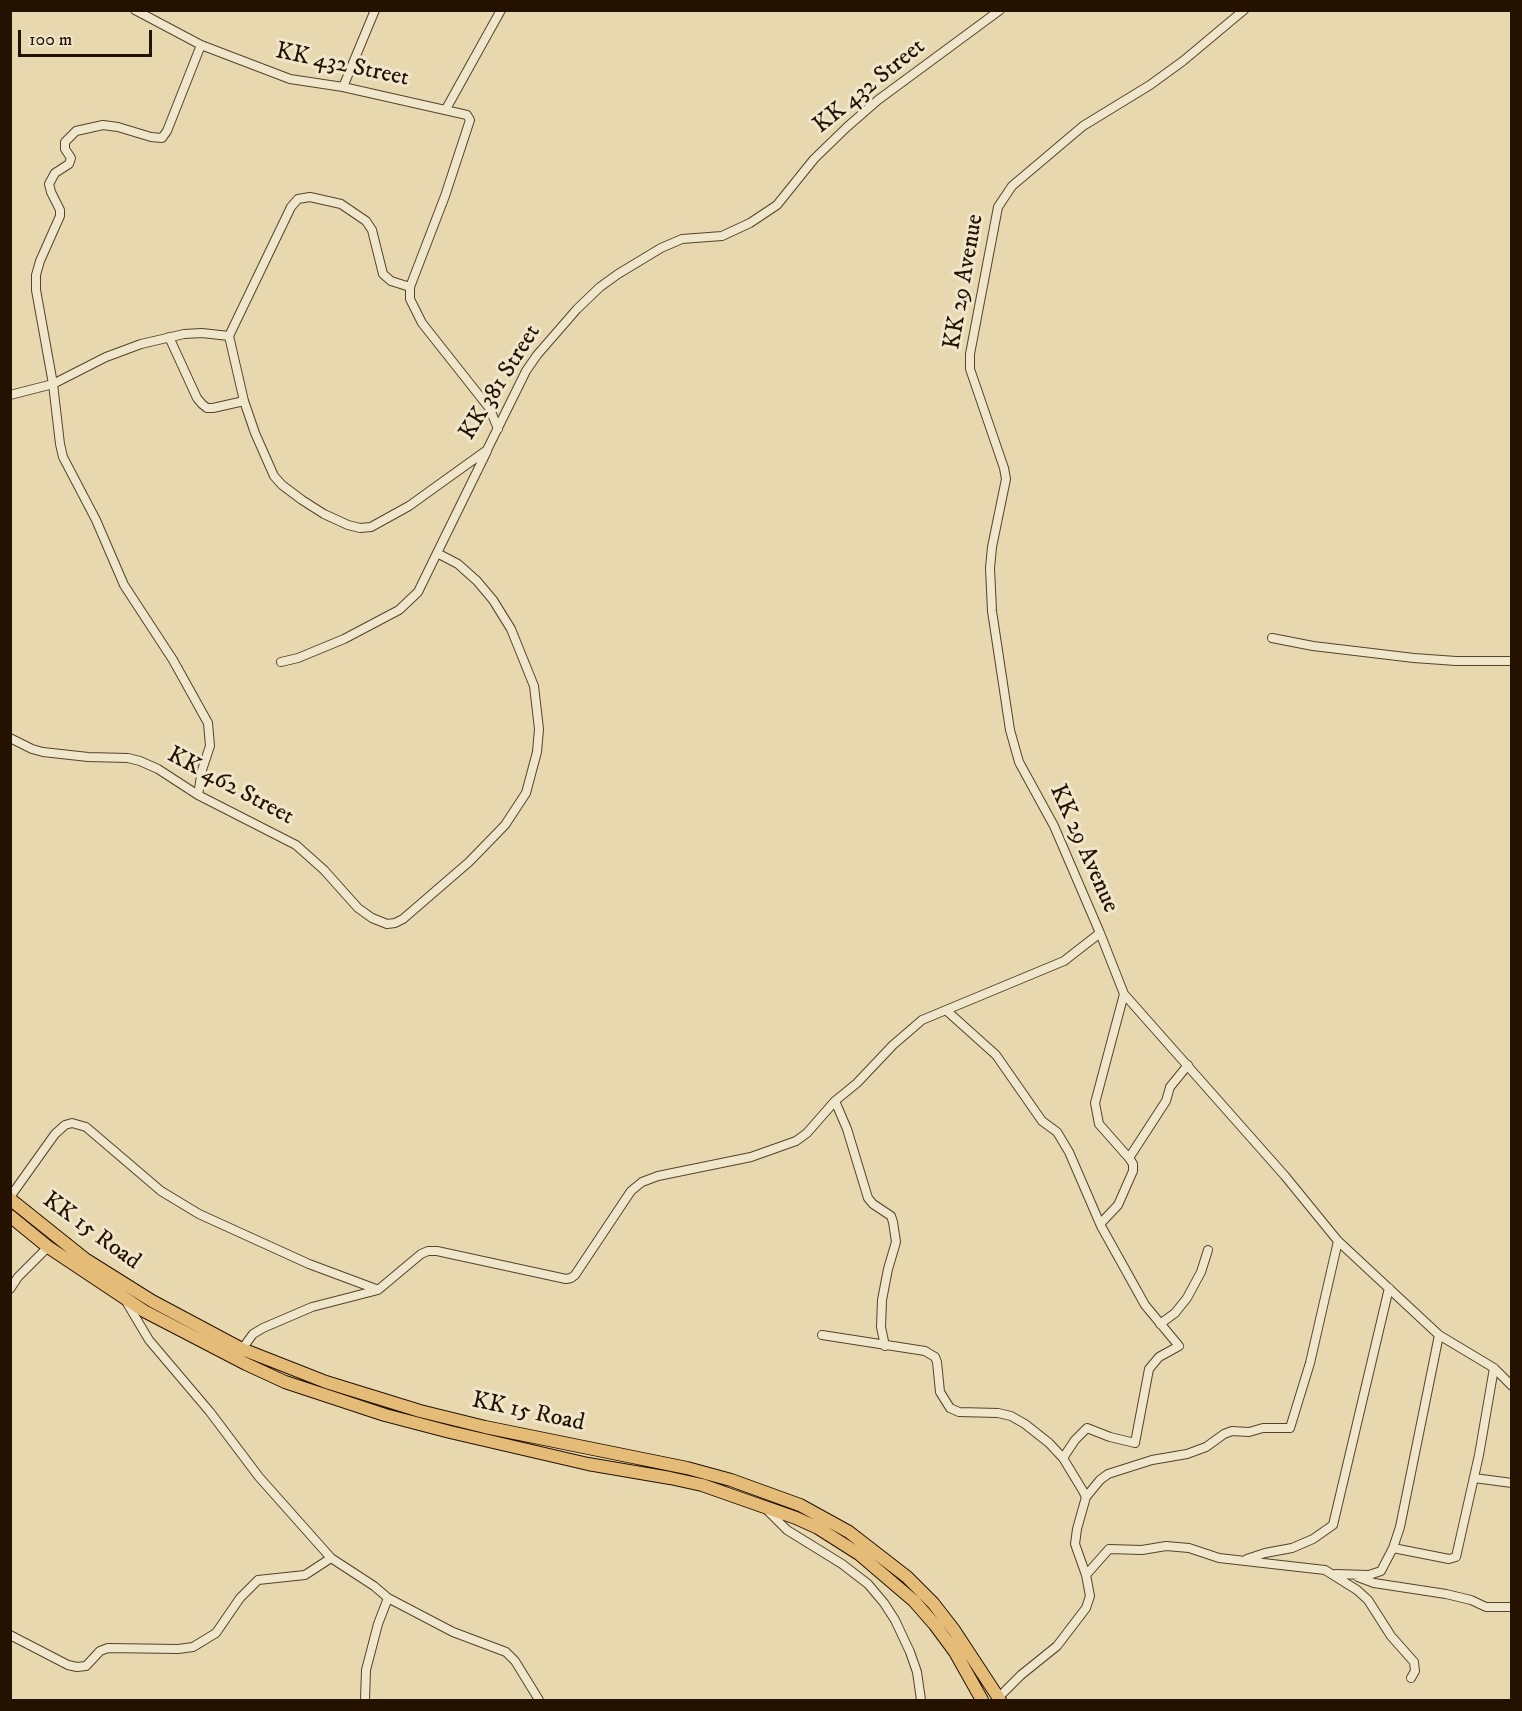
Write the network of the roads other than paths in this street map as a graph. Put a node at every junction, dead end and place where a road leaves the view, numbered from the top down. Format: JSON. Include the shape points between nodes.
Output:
{"nodes":[{"id":1,"x":135,"y":10,"type":"edge"},
{"id":2,"x":375,"y":10,"type":"edge"},
{"id":3,"x":501,"y":10,"type":"edge"},
{"id":4,"x":1000,"y":10,"type":"edge"},
{"id":5,"x":1244,"y":10,"type":"edge"},
{"id":6,"x":201,"y":45,"type":"junction"},
{"id":7,"x":343,"y":87,"type":"junction"},
{"id":8,"x":447,"y":109,"type":"junction"},
{"id":9,"x":777,"y":205,"type":"joint"},
{"id":10,"x":410,"y":286,"type":"junction"},
{"id":11,"x":229,"y":336,"type":"junction"},
{"id":12,"x":168,"y":337,"type":"junction"},
{"id":13,"x":53,"y":384,"type":"junction"},
{"id":14,"x":10,"y":395,"type":"edge"},
{"id":15,"x":244,"y":402,"type":"junction"},
{"id":16,"x":498,"y":429,"type":"junction"},
{"id":17,"x":487,"y":450,"type":"junction"},
{"id":18,"x":437,"y":553,"type":"junction"},
{"id":19,"x":1272,"y":638,"type":"dead end"},
{"id":20,"x":1512,"y":661,"type":"edge"},
{"id":21,"x":281,"y":662,"type":"dead end"},
{"id":22,"x":10,"y":738,"type":"edge"},
{"id":23,"x":198,"y":795,"type":"junction"},
{"id":24,"x":1100,"y":933,"type":"junction"},
{"id":25,"x":1124,"y":994,"type":"junction"},
{"id":26,"x":947,"y":1011,"type":"junction"},
{"id":27,"x":1188,"y":1065,"type":"junction"},
{"id":28,"x":836,"y":1101,"type":"junction"},
{"id":29,"x":1129,"y":1158,"type":"junction"},
{"id":30,"x":10,"y":1198,"type":"edge"},
{"id":31,"x":10,"y":1216,"type":"edge"},
{"id":32,"x":1101,"y":1223,"type":"junction"},
{"id":33,"x":1338,"y":1241,"type":"junction"},
{"id":34,"x":48,"y":1247,"type":"junction"},
{"id":35,"x":1208,"y":1251,"type":"dead end"},
{"id":36,"x":1389,"y":1288,"type":"junction"},
{"id":37,"x":10,"y":1289,"type":"edge"},
{"id":38,"x":378,"y":1290,"type":"junction"},
{"id":39,"x":125,"y":1299,"type":"junction"},
{"id":40,"x":1160,"y":1324,"type":"junction"},
{"id":41,"x":822,"y":1335,"type":"dead end"},
{"id":42,"x":1439,"y":1335,"type":"junction"},
{"id":43,"x":885,"y":1346,"type":"junction"},
{"id":44,"x":242,"y":1349,"type":"junction"},
{"id":45,"x":1494,"y":1368,"type":"junction"},
{"id":46,"x":1512,"y":1386,"type":"edge"},
{"id":47,"x":1064,"y":1458,"type":"junction"},
{"id":48,"x":1474,"y":1478,"type":"junction"},
{"id":49,"x":1512,"y":1483,"type":"edge"},
{"id":50,"x":1086,"y":1497,"type":"junction"},
{"id":51,"x":765,"y":1507,"type":"junction"},
{"id":52,"x":1393,"y":1548,"type":"junction"},
{"id":53,"x":331,"y":1558,"type":"junction"},
{"id":54,"x":1244,"y":1560,"type":"junction"},
{"id":55,"x":1332,"y":1574,"type":"junction"},
{"id":56,"x":1086,"y":1575,"type":"junction"},
{"id":57,"x":1354,"y":1576,"type":"junction"},
{"id":58,"x":388,"y":1598,"type":"junction"},
{"id":59,"x":1512,"y":1607,"type":"edge"},
{"id":60,"x":10,"y":1635,"type":"edge"},
{"id":61,"x":1411,"y":1678,"type":"dead end"},
{"id":62,"x":1000,"y":1699,"type":"edge"},
{"id":63,"x":366,"y":1701,"type":"edge"},
{"id":64,"x":539,"y":1701,"type":"edge"},
{"id":65,"x":921,"y":1701,"type":"edge"},
{"id":66,"x":982,"y":1701,"type":"edge"}],
"edges":[{"from":1,"to":6,"type":"street","name":"KK 432 Street"},
{"from":2,"to":7,"type":"street"},
{"from":3,"to":8,"type":"street"},
{"from":4,"to":9,"type":"street","name":"KK 432 Street","via":[[847,127],[814,159]]},
{"from":5,"to":24,"type":"street","name":"KK 29 Avenue","via":[[1183,62],[1083,126],[1012,186],[998,207],[970,354],[970,369],[1006,479],[990,568],[992,611],[1010,730],[1019,762],[1054,826]]},
{"from":6,"to":7,"type":"street","name":"KK 432 Street","via":[[290,79]]},
{"from":6,"to":13,"type":"street","via":[[162,138],[103,125],[76,131],[65,142],[71,158],[69,164],[55,173],[49,184],[60,216],[36,275]]},
{"from":7,"to":8,"type":"street","name":"KK 432 Street"},
{"from":8,"to":10,"type":"street","name":"KK 432 Street","via":[[467,115],[470,120]]},
{"from":9,"to":16,"type":"street","name":"KK 381 Street","via":[[722,236],[682,239],[661,248],[600,287],[537,355]]},
{"from":10,"to":11,"type":"street","via":[[382,274],[366,221],[341,204],[310,197],[298,199],[281,225]]},
{"from":10,"to":16,"type":"street","via":[[410,298],[422,323],[490,410]]},
{"from":11,"to":12,"type":"street","via":[[202,333]]},
{"from":11,"to":15,"type":"street","name":"KK 381 Street"},
{"from":12,"to":13,"type":"street","via":[[106,357]]},
{"from":12,"to":15,"type":"street","via":[[202,404],[213,408]]},
{"from":13,"to":14,"type":"street"},
{"from":13,"to":23,"type":"street","via":[[66,463],[124,585],[208,723],[210,746]]},
{"from":15,"to":17,"type":"street","name":"KK 381 Street","via":[[269,466],[282,485],[324,514],[360,528],[390,518]]},
{"from":16,"to":17,"type":"street","name":"KK 381 Street"},
{"from":17,"to":18,"type":"street"},
{"from":18,"to":21,"type":"street","via":[[418,592],[399,610],[344,639]]},
{"from":18,"to":23,"type":"street","name":"KK 462 Street","via":[[458,564],[477,581],[511,629],[534,686],[539,729],[526,793],[505,825],[469,862],[403,919],[387,924],[358,908],[296,845]]},
{"from":19,"to":20,"type":"street","via":[[1414,658]]},
{"from":22,"to":23,"type":"street","name":"KK 462 Street","via":[[43,752],[140,761]]},
{"from":24,"to":25,"type":"street"},
{"from":24,"to":26,"type":"street","name":"KK 29 Avenue","via":[[1064,961]]},
{"from":25,"to":27,"type":"street"},
{"from":25,"to":29,"type":"street","via":[[1095,1103],[1099,1124]]},
{"from":26,"to":28,"type":"street","name":"KK 29 Avenue","via":[[922,1020]]},
{"from":26,"to":32,"type":"street","via":[[996,1055],[1042,1121],[1057,1132]]},
{"from":27,"to":29,"type":"street","via":[[1170,1087],[1166,1101]]},
{"from":27,"to":33,"type":"street"},
{"from":28,"to":38,"type":"street","name":"KK 29 Avenue","via":[[807,1133],[788,1145],[642,1182],[631,1191],[571,1278],[428,1251]]},
{"from":28,"to":43,"type":"street","via":[[868,1198],[893,1222],[896,1242],[882,1300]]},
{"from":29,"to":32,"type":"street","via":[[1133,1171],[1118,1205]]},
{"from":30,"to":38,"type":"street","via":[[55,1134],[72,1123],[86,1127],[161,1191],[199,1214],[309,1264]]},
{"from":30,"to":44,"type":"highway","name":"KK 15 Road","via":[[86,1259],[152,1301]]},
{"from":31,"to":34,"type":"highway","name":"KK 15 Road"},
{"from":32,"to":40,"type":"street","via":[[1145,1305]]},
{"from":33,"to":36,"type":"street"},
{"from":33,"to":50,"type":"street","via":[[1310,1363],[1290,1428],[1232,1431],[1187,1454],[1108,1474]]},
{"from":34,"to":37,"type":"street"},
{"from":34,"to":39,"type":"highway","name":"KK 15 Road"},
{"from":35,"to":40,"type":"street","via":[[1187,1298]]},
{"from":36,"to":42,"type":"street"},
{"from":36,"to":54,"type":"street","via":[[1333,1525],[1292,1548]]},
{"from":38,"to":44,"type":"street","name":"KK 29 Avenue","via":[[312,1307],[263,1328]]},
{"from":39,"to":51,"type":"highway","name":"KK 15 Road","via":[[266,1373],[317,1393],[385,1415],[588,1464],[702,1485]]},
{"from":39,"to":53,"type":"street","via":[[149,1340],[259,1477]]},
{"from":40,"to":47,"type":"street","via":[[1179,1346],[1159,1357],[1149,1369],[1135,1443],[1088,1428]]},
{"from":41,"to":43,"type":"street"},
{"from":42,"to":45,"type":"street"},
{"from":42,"to":52,"type":"street"},
{"from":43,"to":47,"type":"street","via":[[925,1351],[935,1357],[940,1392],[950,1408],[1011,1416],[1036,1431]]},
{"from":44,"to":62,"type":"highway","name":"KK 15 Road","via":[[326,1382],[420,1411],[687,1468],[800,1505],[849,1532],[907,1577],[954,1630]]},
{"from":45,"to":46,"type":"street"},
{"from":45,"to":48,"type":"street"},
{"from":47,"to":50,"type":"street"},
{"from":48,"to":49,"type":"street"},
{"from":48,"to":52,"type":"street","via":[[1456,1557]]},
{"from":50,"to":56,"type":"street","via":[[1075,1537]]},
{"from":51,"to":65,"type":"street","via":[[788,1530],[868,1584],[884,1603],[910,1652]]},
{"from":51,"to":66,"type":"highway","name":"KK 15 Road","via":[[818,1528],[891,1580],[935,1625]]},
{"from":52,"to":57,"type":"street","via":[[1381,1571]]},
{"from":53,"to":58,"type":"street"},
{"from":53,"to":60,"type":"street","via":[[305,1575],[258,1580],[216,1633],[193,1647],[108,1648],[86,1666],[77,1667]]},
{"from":54,"to":55,"type":"street","via":[[1316,1568]]},
{"from":54,"to":56,"type":"street","via":[[1219,1558],[1176,1546],[1116,1548],[1109,1549]]},
{"from":55,"to":57,"type":"street"},
{"from":55,"to":61,"type":"street","via":[[1357,1590],[1373,1607],[1414,1662]]},
{"from":56,"to":62,"type":"street","via":[[1090,1596],[1086,1608],[1057,1646]]},
{"from":57,"to":59,"type":"street","via":[[1486,1606]]},
{"from":58,"to":63,"type":"street","via":[[366,1670]]},
{"from":58,"to":64,"type":"street","via":[[453,1632],[506,1652]]}]}
